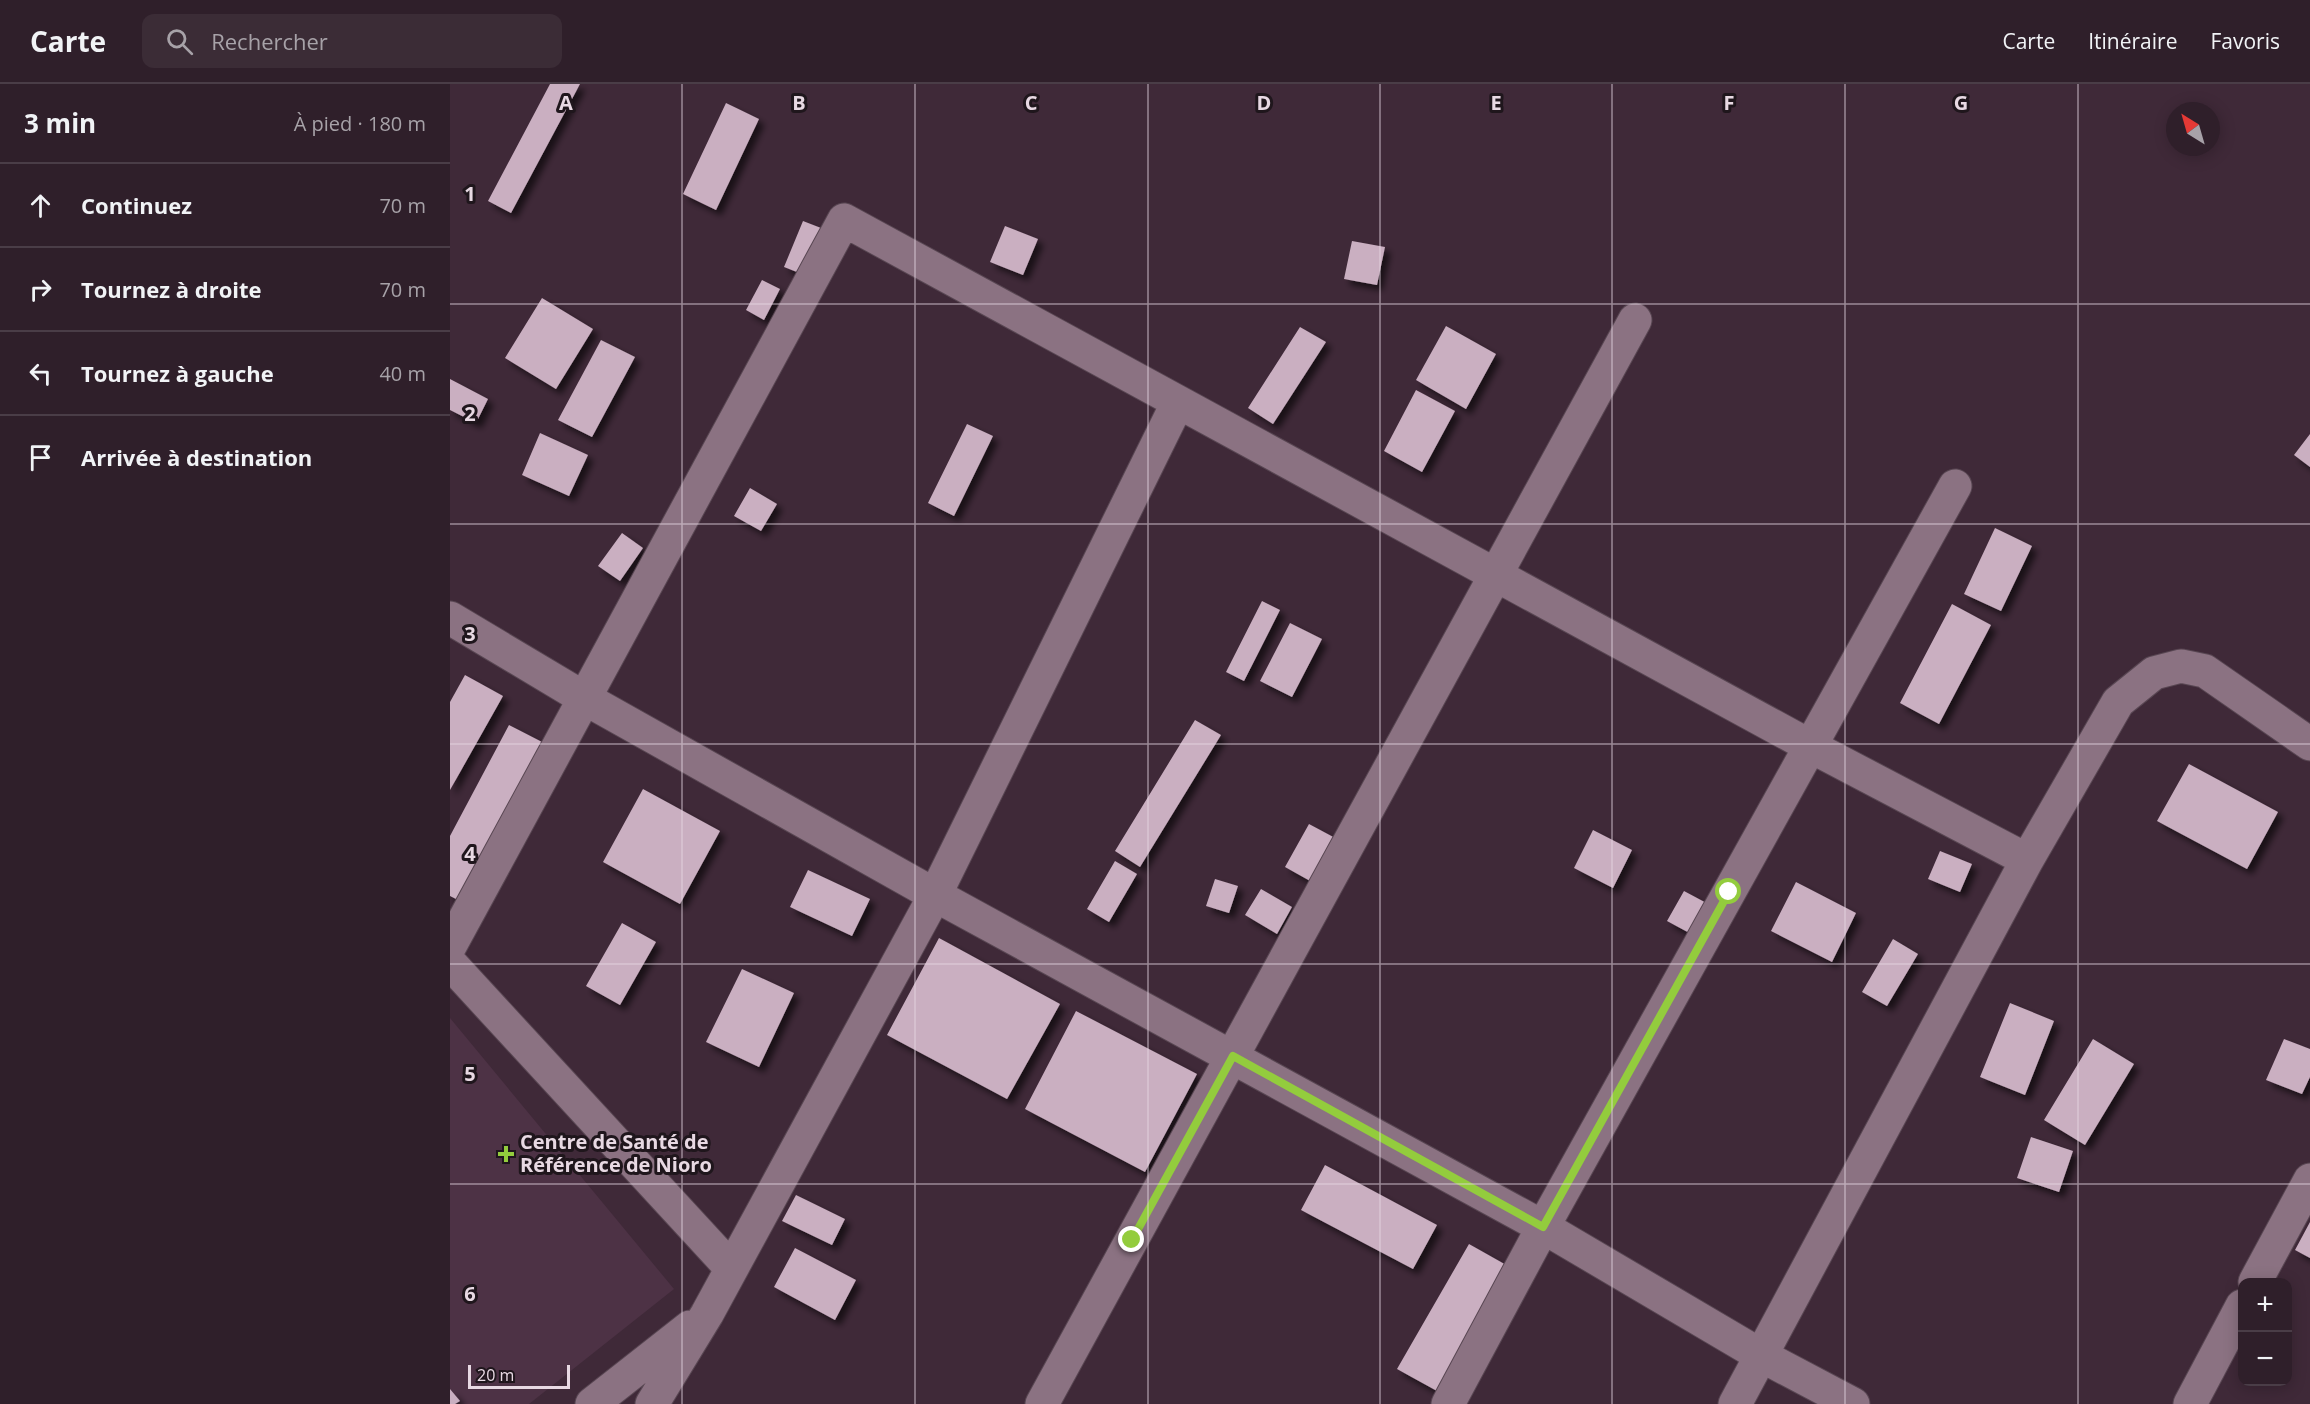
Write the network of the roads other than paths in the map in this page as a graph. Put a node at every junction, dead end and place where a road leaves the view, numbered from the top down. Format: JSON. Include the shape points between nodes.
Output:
{"nodes":[{"id":1,"x":1635,"y":320,"type":"dead end"},
{"id":2,"x":1178,"y":402,"type":"junction"},
{"id":3,"x":1954,"y":486,"type":"dead end"},
{"id":4,"x":1495,"y":575,"type":"junction"},
{"id":5,"x":450,"y":618,"type":"edge"},
{"id":6,"x":584,"y":698,"type":"junction"},
{"id":7,"x":2310,"y":744,"type":"edge"},
{"id":8,"x":1810,"y":746,"type":"junction"},
{"id":9,"x":2027,"y":860,"type":"junction"},
{"id":10,"x":935,"y":894,"type":"junction"},
{"id":11,"x":450,"y":946,"type":"edge"},
{"id":12,"x":450,"y":963,"type":"edge"},
{"id":13,"x":1233,"y":1056,"type":"junction"},
{"id":14,"x":2310,"y":1179,"type":"edge"},
{"id":15,"x":1543,"y":1227,"type":"junction"},
{"id":16,"x":731,"y":1268,"type":"junction"},
{"id":17,"x":2257,"y":1278,"type":"edge"},
{"id":18,"x":707,"y":1314,"type":"junction"},
{"id":19,"x":2238,"y":1314,"type":"edge"},
{"id":20,"x":1762,"y":1356,"type":"junction"},
{"id":21,"x":657,"y":1402,"type":"edge"},
{"id":22,"x":592,"y":1404,"type":"edge"},
{"id":23,"x":1042,"y":1404,"type":"edge"},
{"id":24,"x":1448,"y":1404,"type":"edge"},
{"id":25,"x":1735,"y":1404,"type":"edge"},
{"id":26,"x":1853,"y":1404,"type":"edge"},
{"id":27,"x":2190,"y":1404,"type":"edge"}],
"edges":[{"from":1,"to":4,"type":"street"},
{"from":2,"to":4,"type":"street"},
{"from":2,"to":6,"type":"street","via":[[844,220]]},
{"from":2,"to":10,"type":"street"},
{"from":3,"to":8,"type":"street"},
{"from":4,"to":8,"type":"street"},
{"from":4,"to":13,"type":"street"},
{"from":5,"to":6,"type":"street"},
{"from":6,"to":10,"type":"street"},
{"from":6,"to":11,"type":"street"},
{"from":7,"to":9,"type":"street","via":[[2205,671],[2181,666],[2154,673],[2118,702]]},
{"from":8,"to":9,"type":"street"},
{"from":8,"to":15,"type":"street"},
{"from":9,"to":20,"type":"street"},
{"from":10,"to":13,"type":"street"},
{"from":10,"to":16,"type":"street"},
{"from":12,"to":16,"type":"street"},
{"from":13,"to":15,"type":"street"},
{"from":13,"to":23,"type":"street"},
{"from":14,"to":17,"type":"street"},
{"from":15,"to":20,"type":"street"},
{"from":15,"to":24,"type":"street"},
{"from":16,"to":18,"type":"street"},
{"from":18,"to":21,"type":"street"},
{"from":18,"to":22,"type":"street"},
{"from":19,"to":27,"type":"street"},
{"from":20,"to":25,"type":"street"},
{"from":20,"to":26,"type":"street"}]}
